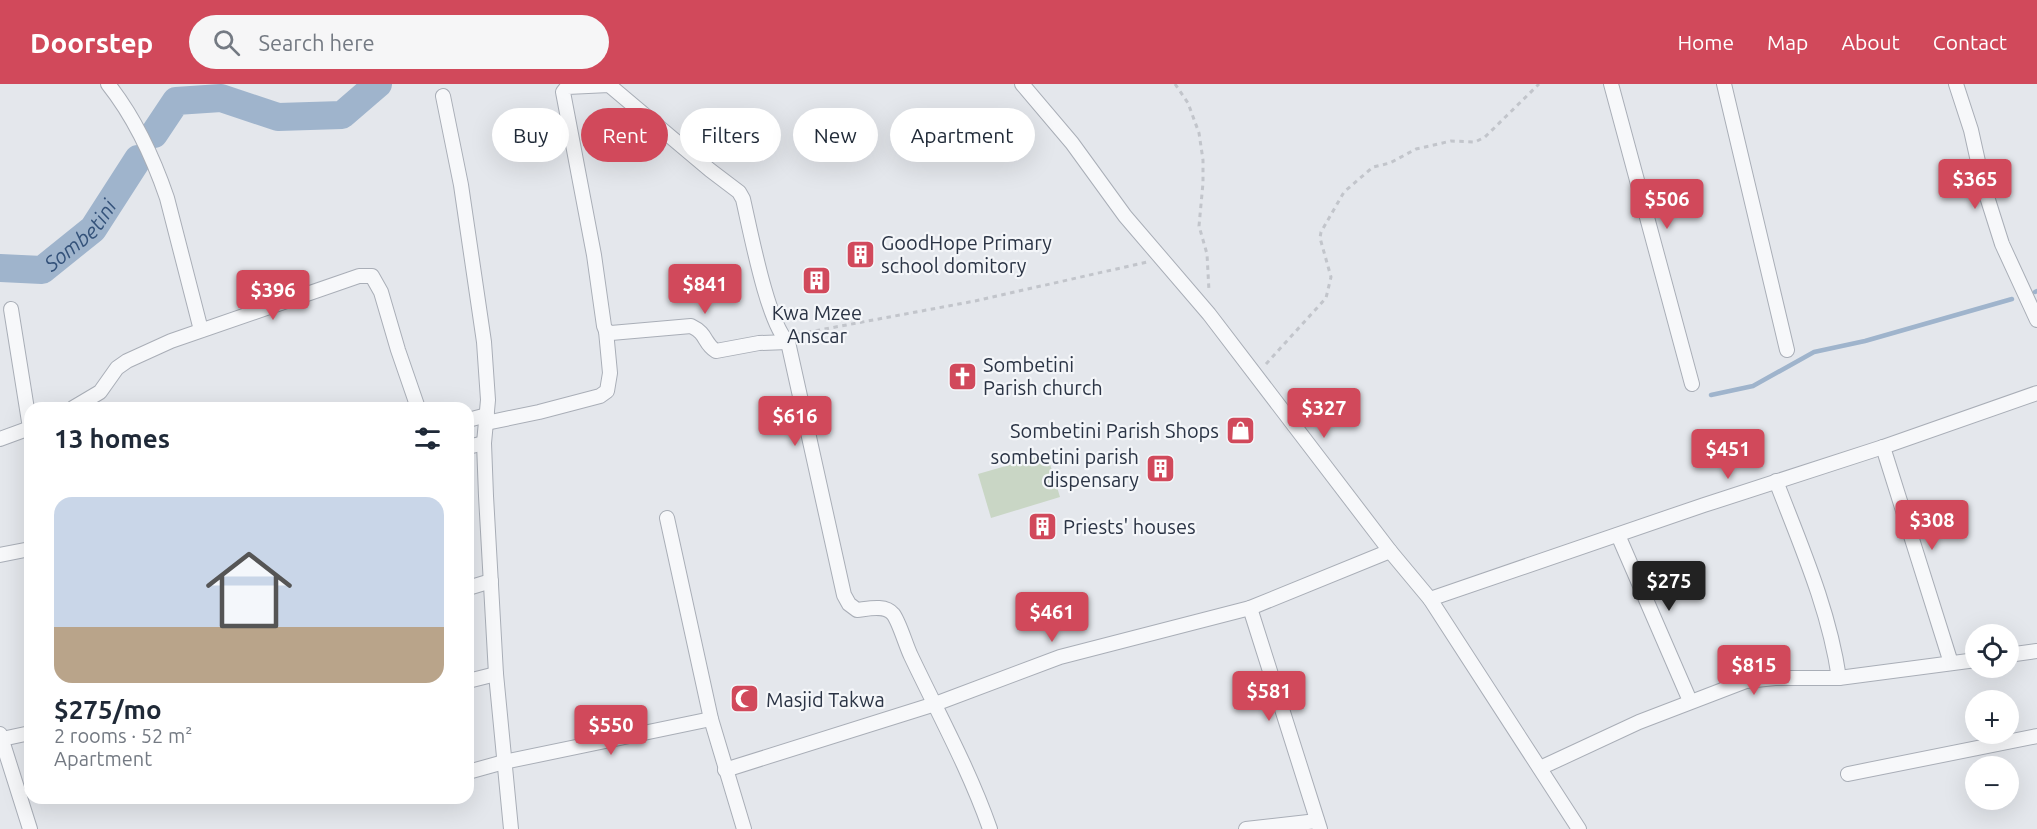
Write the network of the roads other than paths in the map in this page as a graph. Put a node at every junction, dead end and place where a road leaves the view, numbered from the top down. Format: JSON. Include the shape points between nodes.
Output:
{"nodes":[{"id":1,"x":108,"y":84,"type":"edge"},
{"id":2,"x":1022,"y":84,"type":"edge"},
{"id":3,"x":1611,"y":84,"type":"edge"},
{"id":4,"x":1724,"y":84,"type":"edge"},
{"id":5,"x":1956,"y":84,"type":"edge"},
{"id":6,"x":443,"y":96,"type":"dead end"},
{"id":7,"x":11,"y":309,"type":"dead end"},
{"id":8,"x":2037,"y":320,"type":"edge"},
{"id":9,"x":201,"y":330,"type":"junction"},
{"id":10,"x":606,"y":332,"type":"junction"},
{"id":11,"x":785,"y":339,"type":"junction"},
{"id":12,"x":1787,"y":350,"type":"dead end"},
{"id":13,"x":1692,"y":384,"type":"dead end"},
{"id":14,"x":2037,"y":393,"type":"edge"},
{"id":15,"x":26,"y":402,"type":"edge"},
{"id":16,"x":83,"y":402,"type":"edge"},
{"id":17,"x":416,"y":402,"type":"edge"},
{"id":18,"x":486,"y":419,"type":"junction"},
{"id":19,"x":474,"y":420,"type":"edge"},
{"id":20,"x":24,"y":430,"type":"edge"},
{"id":21,"x":0,"y":439,"type":"edge"},
{"id":22,"x":484,"y":443,"type":"junction"},
{"id":23,"x":474,"y":446,"type":"edge"},
{"id":24,"x":1883,"y":447,"type":"junction"},
{"id":25,"x":1776,"y":481,"type":"junction"},
{"id":26,"x":667,"y":518,"type":"dead end"},
{"id":27,"x":1618,"y":534,"type":"junction"},
{"id":28,"x":24,"y":550,"type":"edge"},
{"id":29,"x":1390,"y":551,"type":"junction"},
{"id":30,"x":0,"y":555,"type":"edge"},
{"id":31,"x":491,"y":580,"type":"junction"},
{"id":32,"x":474,"y":586,"type":"edge"},
{"id":33,"x":1430,"y":599,"type":"junction"},
{"id":34,"x":1250,"y":608,"type":"junction"},
{"id":35,"x":2037,"y":651,"type":"edge"},
{"id":36,"x":2019,"y":653,"type":"edge"},
{"id":37,"x":1965,"y":661,"type":"edge"},
{"id":38,"x":1951,"y":663,"type":"junction"},
{"id":39,"x":496,"y":674,"type":"junction"},
{"id":40,"x":1839,"y":678,"type":"junction"},
{"id":41,"x":474,"y":680,"type":"edge"},
{"id":42,"x":1690,"y":701,"type":"junction"},
{"id":43,"x":935,"y":704,"type":"junction"},
{"id":44,"x":711,"y":719,"type":"junction"},
{"id":45,"x":24,"y":734,"type":"edge"},
{"id":46,"x":2037,"y":736,"type":"edge"},
{"id":47,"x":1,"y":737,"type":"edge"},
{"id":48,"x":504,"y":762,"type":"junction"},
{"id":49,"x":1540,"y":768,"type":"junction"},
{"id":50,"x":474,"y":770,"type":"edge"},
{"id":51,"x":725,"y":770,"type":"junction"},
{"id":52,"x":1848,"y":774,"type":"dead end"},
{"id":53,"x":1318,"y":825,"type":"edge"},
{"id":54,"x":30,"y":829,"type":"edge"},
{"id":55,"x":511,"y":829,"type":"edge"},
{"id":56,"x":744,"y":829,"type":"edge"},
{"id":57,"x":990,"y":829,"type":"edge"},
{"id":58,"x":1245,"y":829,"type":"edge"},
{"id":59,"x":1579,"y":829,"type":"edge"}],
"edges":[{"from":1,"to":9,"type":"street","via":[[140,133],[160,176]]},
{"from":2,"to":29,"type":"street","via":[[1072,143],[1125,216],[1209,314]]},
{"from":3,"to":13,"type":"street"},
{"from":4,"to":12,"type":"street"},
{"from":5,"to":8,"type":"street","via":[[2002,244]]},
{"from":6,"to":18,"type":"street","via":[[475,272],[487,376]]},
{"from":7,"to":15,"type":"street"},
{"from":9,"to":16,"type":"street","via":[[127,361],[100,392]]},
{"from":9,"to":17,"type":"street","via":[[359,276],[372,276],[381,292]]},
{"from":10,"to":11,"type":"street","via":[[691,326],[702,331],[716,351]]},
{"from":10,"to":11,"type":"street","via":[[563,92],[567,87],[614,88],[739,192],[768,304]]},
{"from":10,"to":18,"type":"street","via":[[610,373],[603,394],[539,412]]},
{"from":11,"to":43,"type":"street","via":[[844,595],[857,610],[879,608],[892,613]]},
{"from":14,"to":24,"type":"street"},
{"from":18,"to":19,"type":"street"},
{"from":18,"to":22,"type":"street"},
{"from":20,"to":21,"type":"street"},
{"from":22,"to":23,"type":"street"},
{"from":22,"to":31,"type":"street"},
{"from":24,"to":25,"type":"street"},
{"from":24,"to":38,"type":"street"},
{"from":25,"to":27,"type":"street"},
{"from":25,"to":40,"type":"street","via":[[1823,605]]},
{"from":26,"to":44,"type":"street"},
{"from":27,"to":33,"type":"street"},
{"from":27,"to":42,"type":"street"},
{"from":28,"to":30,"type":"street"},
{"from":29,"to":33,"type":"street"},
{"from":29,"to":34,"type":"street"},
{"from":31,"to":32,"type":"street"},
{"from":31,"to":39,"type":"street"},
{"from":33,"to":49,"type":"street"},
{"from":34,"to":43,"type":"street","via":[[1089,648]]},
{"from":34,"to":53,"type":"street"},
{"from":35,"to":36,"type":"street"},
{"from":37,"to":38,"type":"street"},
{"from":38,"to":40,"type":"street"},
{"from":39,"to":41,"type":"street"},
{"from":39,"to":48,"type":"street"},
{"from":40,"to":42,"type":"street","via":[[1760,679]]},
{"from":42,"to":49,"type":"street"},
{"from":43,"to":51,"type":"street"},
{"from":43,"to":57,"type":"street"},
{"from":44,"to":48,"type":"street"},
{"from":44,"to":51,"type":"street"},
{"from":45,"to":47,"type":"street"},
{"from":46,"to":52,"type":"street"},
{"from":47,"to":54,"type":"street"},
{"from":48,"to":50,"type":"street"},
{"from":48,"to":55,"type":"street"},
{"from":49,"to":59,"type":"street"},
{"from":51,"to":56,"type":"street"},
{"from":53,"to":58,"type":"street"}]}
